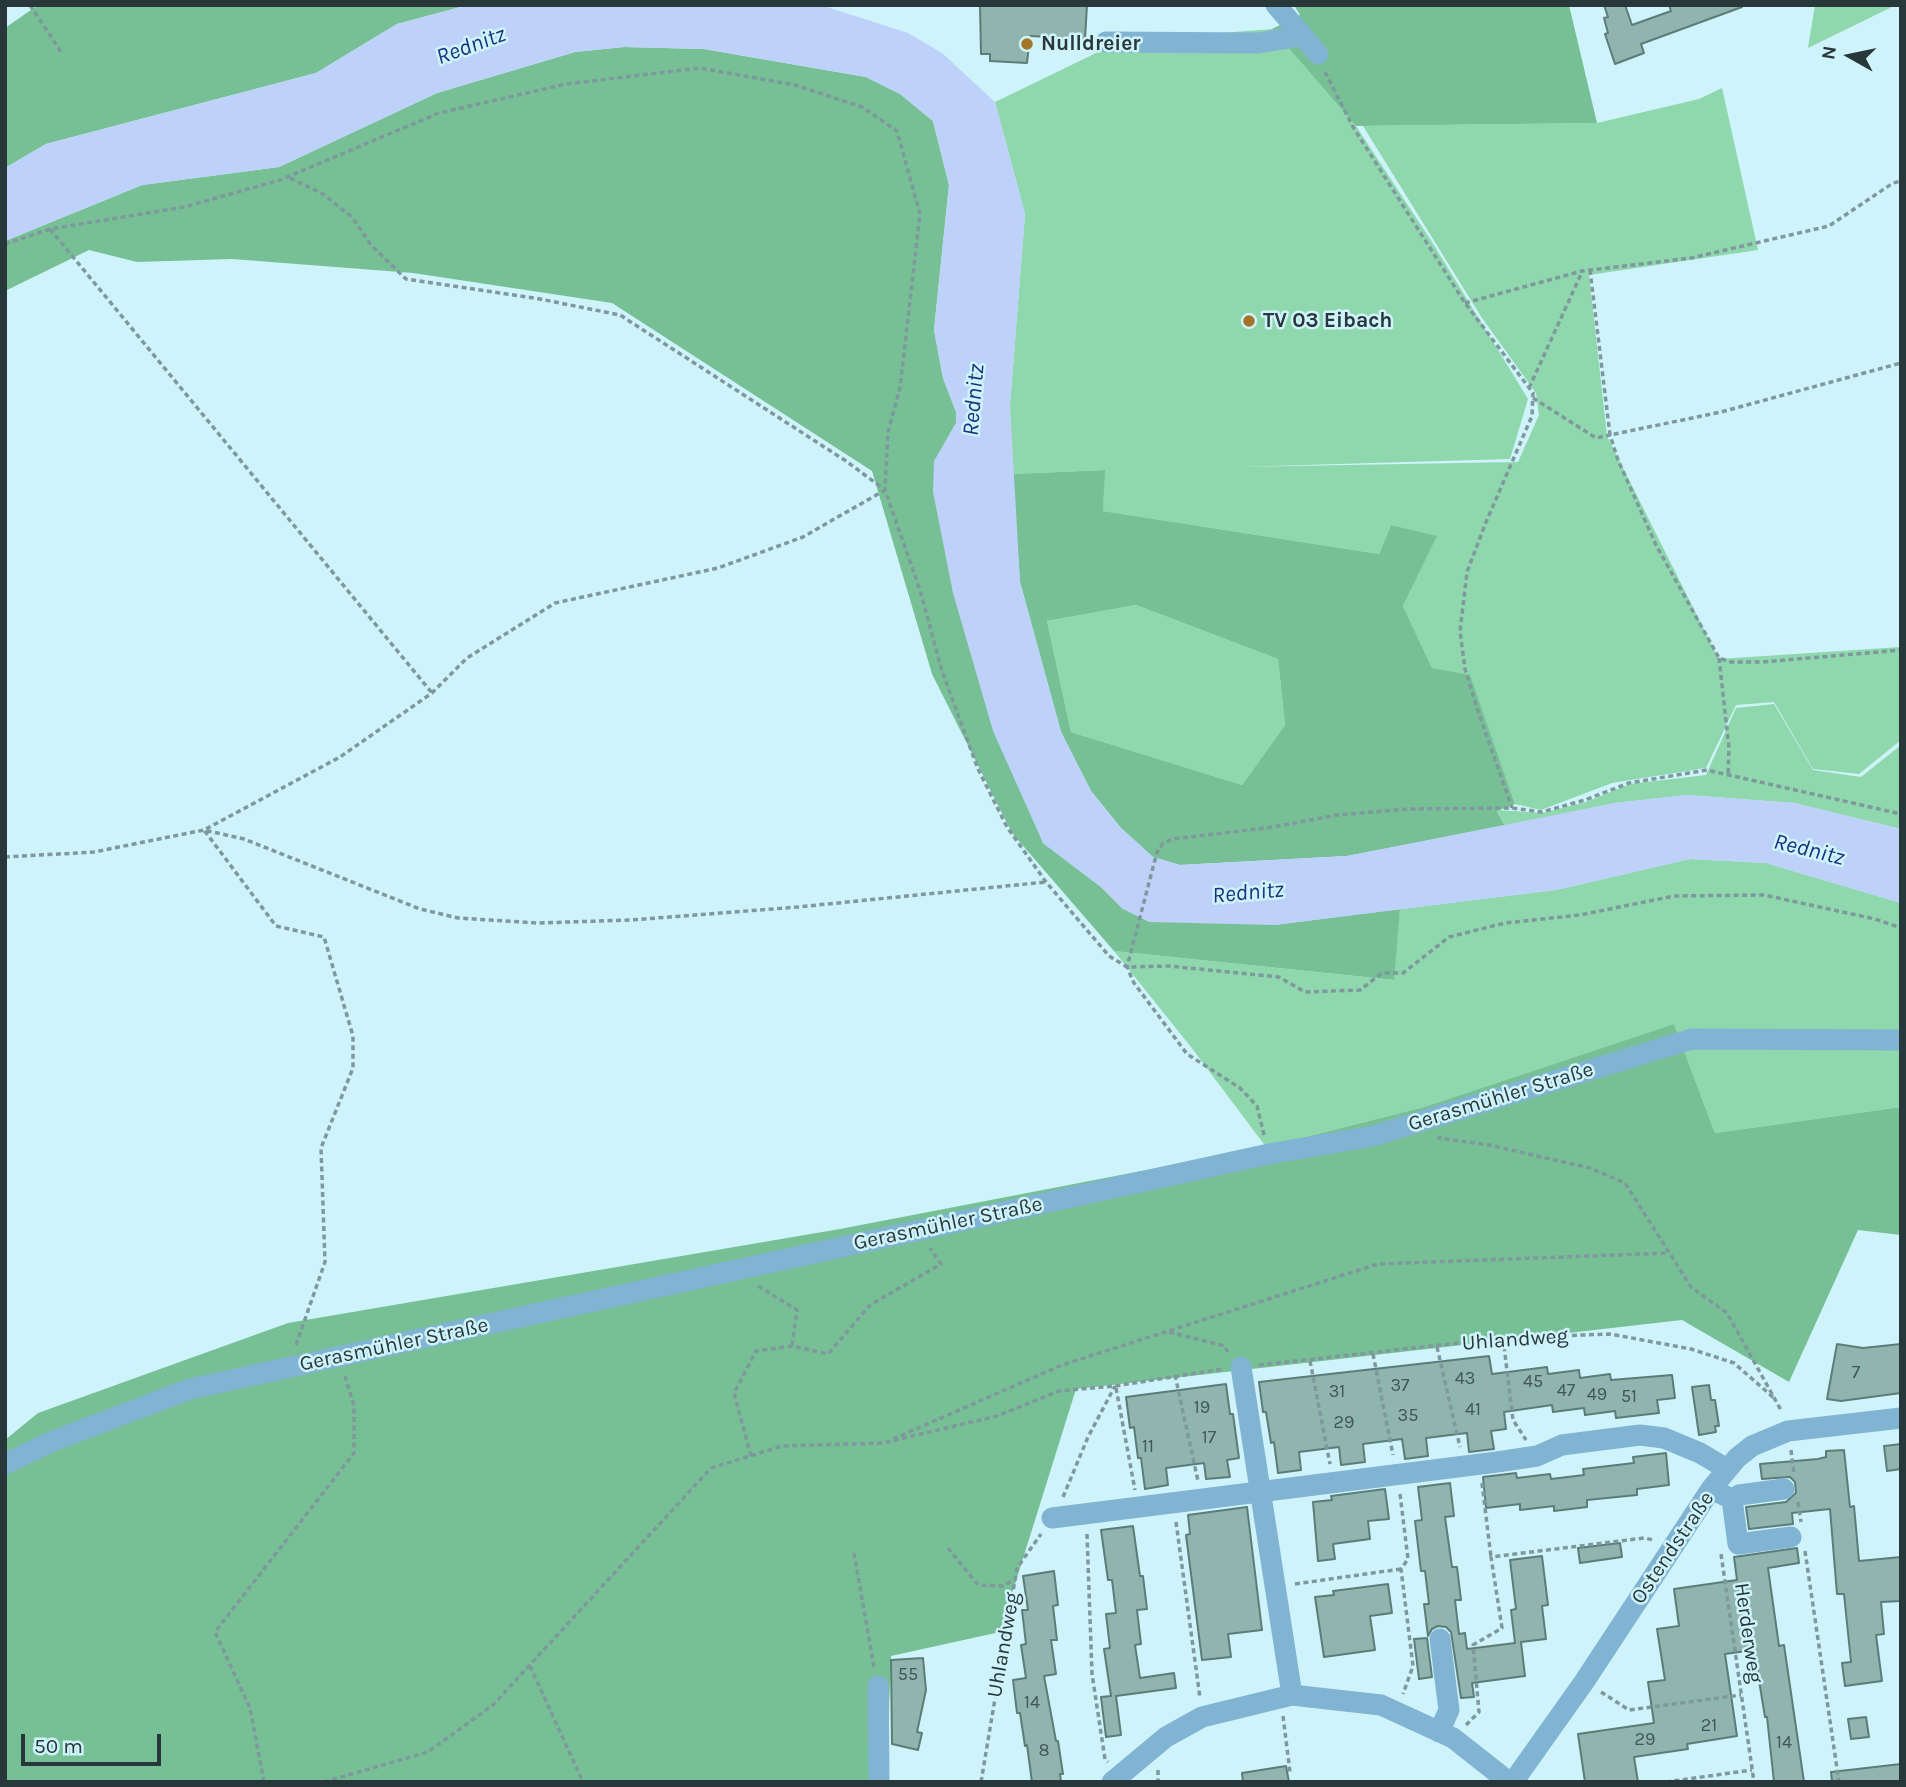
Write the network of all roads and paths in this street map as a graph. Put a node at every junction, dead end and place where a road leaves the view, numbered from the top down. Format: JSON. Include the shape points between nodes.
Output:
{"nodes":[{"id":1,"x":30,"y":5,"type":"edge"},
{"id":2,"x":1276,"y":5,"type":"edge"},
{"id":3,"x":1301,"y":36,"type":"junction"},
{"id":4,"x":1107,"y":42,"type":"dead end"},
{"id":5,"x":61,"y":52,"type":"dead end"},
{"id":6,"x":1318,"y":54,"type":"joint"},
{"id":7,"x":288,"y":177,"type":"junction"},
{"id":8,"x":1901,"y":181,"type":"edge"},
{"id":9,"x":50,"y":229,"type":"junction"},
{"id":10,"x":5,"y":244,"type":"edge"},
{"id":11,"x":1590,"y":270,"type":"junction"},
{"id":12,"x":1582,"y":271,"type":"junction"},
{"id":13,"x":1465,"y":303,"type":"junction"},
{"id":14,"x":1901,"y":362,"type":"edge"},
{"id":15,"x":1529,"y":388,"type":"junction"},
{"id":16,"x":1533,"y":398,"type":"junction"},
{"id":17,"x":1610,"y":435,"type":"junction"},
{"id":18,"x":885,"y":490,"type":"junction"},
{"id":19,"x":1901,"y":650,"type":"edge"},
{"id":20,"x":1719,"y":658,"type":"junction"},
{"id":21,"x":432,"y":693,"type":"junction"},
{"id":22,"x":1728,"y":776,"type":"junction"},
{"id":23,"x":1512,"y":808,"type":"junction"},
{"id":24,"x":1901,"y":814,"type":"edge"},
{"id":25,"x":204,"y":830,"type":"junction"},
{"id":26,"x":5,"y":856,"type":"edge"},
{"id":27,"x":1046,"y":882,"type":"junction"},
{"id":28,"x":1901,"y":928,"type":"edge"},
{"id":29,"x":1127,"y":967,"type":"junction"},
{"id":30,"x":1901,"y":1040,"type":"edge"},
{"id":31,"x":1449,"y":1129,"type":"dead end"},
{"id":32,"x":1269,"y":1154,"type":"junction"},
{"id":33,"x":919,"y":1230,"type":"junction"},
{"id":34,"x":1668,"y":1253,"type":"junction"},
{"id":35,"x":733,"y":1271,"type":"junction"},
{"id":36,"x":1167,"y":1331,"type":"junction"},
{"id":37,"x":1503,"y":1338,"type":"junction"},
{"id":38,"x":792,"y":1346,"type":"junction"},
{"id":39,"x":1437,"y":1347,"type":"junction"},
{"id":40,"x":1373,"y":1353,"type":"junction"},
{"id":41,"x":340,"y":1357,"type":"junction"},
{"id":42,"x":1310,"y":1361,"type":"junction"},
{"id":43,"x":1238,"y":1367,"type":"junction"},
{"id":44,"x":288,"y":1368,"type":"junction"},
{"id":45,"x":1175,"y":1375,"type":"junction"},
{"id":46,"x":1115,"y":1386,"type":"junction"},
{"id":47,"x":1901,"y":1418,"type":"edge"},
{"id":48,"x":1788,"y":1431,"type":"junction"},
{"id":49,"x":883,"y":1443,"type":"junction"},
{"id":50,"x":751,"y":1455,"type":"junction"},
{"id":51,"x":1537,"y":1456,"type":"junction"},
{"id":52,"x":5,"y":1464,"type":"edge"},
{"id":53,"x":1471,"y":1465,"type":"junction"},
{"id":54,"x":1727,"y":1469,"type":"junction"},
{"id":55,"x":1397,"y":1475,"type":"junction"},
{"id":56,"x":1334,"y":1483,"type":"junction"},
{"id":57,"x":1711,"y":1489,"type":"junction"},
{"id":58,"x":1792,"y":1491,"type":"junction"},
{"id":59,"x":1262,"y":1493,"type":"junction"},
{"id":60,"x":1732,"y":1499,"type":"junction"},
{"id":61,"x":1202,"y":1500,"type":"junction"},
{"id":62,"x":1173,"y":1503,"type":"junction"},
{"id":63,"x":1138,"y":1507,"type":"junction"},
{"id":64,"x":1087,"y":1514,"type":"junction"},
{"id":65,"x":1052,"y":1518,"type":"junction"},
{"id":66,"x":1799,"y":1534,"type":"junction"},
{"id":67,"x":948,"y":1548,"type":"dead end"},
{"id":68,"x":1672,"y":1550,"type":"junction"},
{"id":69,"x":1720,"y":1550,"type":"dead end"},
{"id":70,"x":854,"y":1553,"type":"dead end"},
{"id":71,"x":1491,"y":1557,"type":"junction"},
{"id":72,"x":1401,"y":1569,"type":"junction"},
{"id":73,"x":1015,"y":1580,"type":"junction"},
{"id":74,"x":1275,"y":1587,"type":"junction"},
{"id":75,"x":1440,"y":1639,"type":"dead end"},
{"id":76,"x":530,"y":1666,"type":"junction"},
{"id":77,"x":1584,"y":1682,"type":"junction"},
{"id":78,"x":877,"y":1686,"type":"joint"},
{"id":79,"x":1741,"y":1695,"type":"junction"},
{"id":80,"x":1286,"y":1696,"type":"junction"},
{"id":81,"x":1396,"y":1712,"type":"junction"},
{"id":82,"x":1202,"y":1717,"type":"junction"},
{"id":83,"x":1446,"y":1735,"type":"junction"},
{"id":84,"x":1752,"y":1770,"type":"junction"},
{"id":85,"x":1290,"y":1772,"type":"dead end"},
{"id":86,"x":1116,"y":1778,"type":"edge"},
{"id":87,"x":264,"y":1782,"type":"edge"},
{"id":88,"x":324,"y":1782,"type":"edge"},
{"id":89,"x":583,"y":1782,"type":"edge"},
{"id":90,"x":879,"y":1782,"type":"edge"},
{"id":91,"x":981,"y":1782,"type":"edge"},
{"id":92,"x":1511,"y":1782,"type":"edge"},
{"id":93,"x":1666,"y":1782,"type":"edge"},
{"id":94,"x":1754,"y":1782,"type":"edge"},
{"id":95,"x":1839,"y":1782,"type":"edge"}],
"edges":[{"from":1,"to":5,"type":"path"},
{"from":2,"to":3,"type":"street"},
{"from":3,"to":4,"type":"street","via":[[1258,43]]},
{"from":3,"to":6,"type":"street"},
{"from":6,"to":13,"type":"path","via":[[1353,127]]},
{"from":7,"to":9,"type":"path","via":[[184,207]]},
{"from":7,"to":18,"type":"path","via":[[323,194],[352,217],[371,245],[406,279],[620,315]]},
{"from":7,"to":18,"type":"path","via":[[439,113],[593,80],[700,68],[795,85],[862,107],[897,131],[920,214],[900,388],[888,432]]},
{"from":8,"to":11,"type":"path","via":[[1829,226],[1691,258]]},
{"from":9,"to":10,"type":"path"},
{"from":9,"to":21,"type":"path"},
{"from":11,"to":12,"type":"path"},
{"from":11,"to":17,"type":"path"},
{"from":12,"to":13,"type":"path"},
{"from":12,"to":15,"type":"path"},
{"from":13,"to":15,"type":"path"},
{"from":14,"to":17,"type":"path","via":[[1721,412]]},
{"from":15,"to":16,"type":"path"},
{"from":16,"to":17,"type":"path","via":[[1596,438]]},
{"from":16,"to":23,"type":"path","via":[[1532,416],[1467,572],[1460,631],[1465,668]]},
{"from":17,"to":20,"type":"path","via":[[1656,545]]},
{"from":18,"to":21,"type":"path","via":[[803,537],[718,568],[555,603],[467,658]]},
{"from":18,"to":27,"type":"path","via":[[978,769],[1007,827]]},
{"from":19,"to":20,"type":"path","via":[[1763,662]]},
{"from":20,"to":22,"type":"path"},
{"from":21,"to":25,"type":"path","via":[[340,757]]},
{"from":22,"to":23,"type":"path","via":[[1707,771],[1629,783],[1542,812]]},
{"from":22,"to":24,"type":"path"},
{"from":23,"to":29,"type":"path","via":[[1337,815],[1163,843]]},
{"from":25,"to":26,"type":"path","via":[[94,852]]},
{"from":25,"to":27,"type":"path","via":[[244,839],[421,909],[458,918],[537,923],[798,907]]},
{"from":25,"to":44,"type":"path","via":[[276,926],[324,937],[353,1036],[352,1068],[321,1147],[325,1262]]},
{"from":27,"to":29,"type":"path","via":[[1110,956]]},
{"from":28,"to":29,"type":"path","via":[[1764,895],[1674,896],[1580,915],[1505,923],[1449,937],[1403,973],[1382,973],[1360,990],[1305,992],[1279,977],[1168,966]]},
{"from":29,"to":32,"type":"path","via":[[1187,1054],[1240,1088],[1257,1106]]},
{"from":30,"to":32,"type":"street","name":"Gerasmühler Straße","via":[[1692,1039],[1373,1136]]},
{"from":31,"to":34,"type":"path","via":[[1439,1138],[1590,1168],[1625,1183]]},
{"from":32,"to":33,"type":"street","name":"Gerasmühler Straße"},
{"from":33,"to":35,"type":"street","name":"Gerasmühler Straße"},
{"from":33,"to":38,"type":"path","via":[[941,1264],[870,1305],[828,1354]]},
{"from":34,"to":36,"type":"path","via":[[1378,1264]]},
{"from":34,"to":37,"type":"path","name":"Uhlandweg","via":[[1691,1287],[1727,1313],[1774,1398],[1734,1363],[1691,1349],[1610,1334]]},
{"from":35,"to":38,"type":"path","via":[[797,1310]]},
{"from":35,"to":41,"type":"street","name":"Gerasmühler Straße"},
{"from":36,"to":43,"type":"path","via":[[1225,1346]]},
{"from":36,"to":49,"type":"path","via":[[1062,1365]]},
{"from":37,"to":39,"type":"path","name":"Uhlandweg"},
{"from":37,"to":51,"type":"path","via":[[1513,1420]]},
{"from":38,"to":50,"type":"path","via":[[755,1351],[734,1393]]},
{"from":39,"to":40,"type":"path","name":"Uhlandweg"},
{"from":39,"to":53,"type":"path"},
{"from":40,"to":42,"type":"path","name":"Uhlandweg"},
{"from":40,"to":55,"type":"path"},
{"from":41,"to":44,"type":"street","name":"Gerasmühler Straße"},
{"from":41,"to":87,"type":"path","via":[[354,1406],[354,1453],[215,1632],[250,1708]]},
{"from":42,"to":43,"type":"path","name":"Uhlandweg"},
{"from":42,"to":56,"type":"path"},
{"from":43,"to":45,"type":"path","name":"Uhlandweg"},
{"from":43,"to":59,"type":"street"},
{"from":44,"to":52,"type":"street","name":"Gerasmühler Straße","via":[[190,1390],[53,1441]]},
{"from":45,"to":46,"type":"path","name":"Uhlandweg"},
{"from":45,"to":61,"type":"path"},
{"from":46,"to":49,"type":"path","via":[[1059,1391],[997,1416]]},
{"from":46,"to":63,"type":"path"},
{"from":46,"to":65,"type":"path","name":"Uhlandweg"},
{"from":47,"to":48,"type":"street","name":"Ostendstraße"},
{"from":48,"to":54,"type":"street","name":"Ostendstraße","via":[[1752,1446]]},
{"from":48,"to":58,"type":"path"},
{"from":49,"to":50,"type":"path","via":[[782,1446]]},
{"from":50,"to":76,"type":"path","via":[[712,1468]]},
{"from":51,"to":53,"type":"street"},
{"from":51,"to":54,"type":"street","via":[[1562,1444],[1640,1435],[1664,1438]]},
{"from":53,"to":55,"type":"street"},
{"from":53,"to":71,"type":"path"},
{"from":54,"to":57,"type":"street","name":"Ostendstraße"},
{"from":55,"to":56,"type":"street"},
{"from":55,"to":72,"type":"path","via":[[1408,1559]]},
{"from":56,"to":59,"type":"street"},
{"from":57,"to":60,"type":"street"},
{"from":57,"to":68,"type":"street","name":"Ostendstraße"},
{"from":58,"to":60,"type":"street"},
{"from":58,"to":66,"type":"path"},
{"from":59,"to":61,"type":"street"},
{"from":59,"to":74,"type":"street"},
{"from":60,"to":66,"type":"street","via":[[1738,1544]]},
{"from":61,"to":62,"type":"street"},
{"from":62,"to":63,"type":"street"},
{"from":62,"to":82,"type":"path"},
{"from":63,"to":64,"type":"street"},
{"from":64,"to":65,"type":"street"},
{"from":64,"to":86,"type":"path","via":[[1092,1674],[1105,1759]]},
{"from":65,"to":73,"type":"path","name":"Uhlandweg","via":[[1017,1568]]},
{"from":66,"to":95,"type":"path"},
{"from":67,"to":73,"type":"path","via":[[978,1585],[1002,1586]]},
{"from":68,"to":71,"type":"path","via":[[1644,1538]]},
{"from":68,"to":77,"type":"street","name":"Ostendstraße"},
{"from":69,"to":79,"type":"path","name":"Herderweg"},
{"from":70,"to":78,"type":"path"},
{"from":71,"to":83,"type":"path","via":[[1502,1628],[1472,1645],[1479,1712]]},
{"from":72,"to":74,"type":"path"},
{"from":72,"to":81,"type":"path","via":[[1413,1667]]},
{"from":73,"to":91,"type":"path","name":"Uhlandweg"},
{"from":74,"to":80,"type":"street"},
{"from":75,"to":83,"type":"street","via":[[1449,1710]]},
{"from":76,"to":88,"type":"path","via":[[494,1705],[428,1752]]},
{"from":76,"to":89,"type":"path"},
{"from":77,"to":79,"type":"path","via":[[1629,1710]]},
{"from":77,"to":92,"type":"street","name":"Ostendstraße"},
{"from":78,"to":90,"type":"street"},
{"from":79,"to":84,"type":"path","name":"Herderweg"},
{"from":80,"to":81,"type":"street","via":[[1381,1705]]},
{"from":80,"to":82,"type":"street"},
{"from":80,"to":85,"type":"path"},
{"from":81,"to":83,"type":"street"},
{"from":82,"to":86,"type":"street","via":[[1166,1737]]},
{"from":83,"to":92,"type":"street"},
{"from":84,"to":93,"type":"path"},
{"from":84,"to":94,"type":"path","name":"Herderweg"}]}
